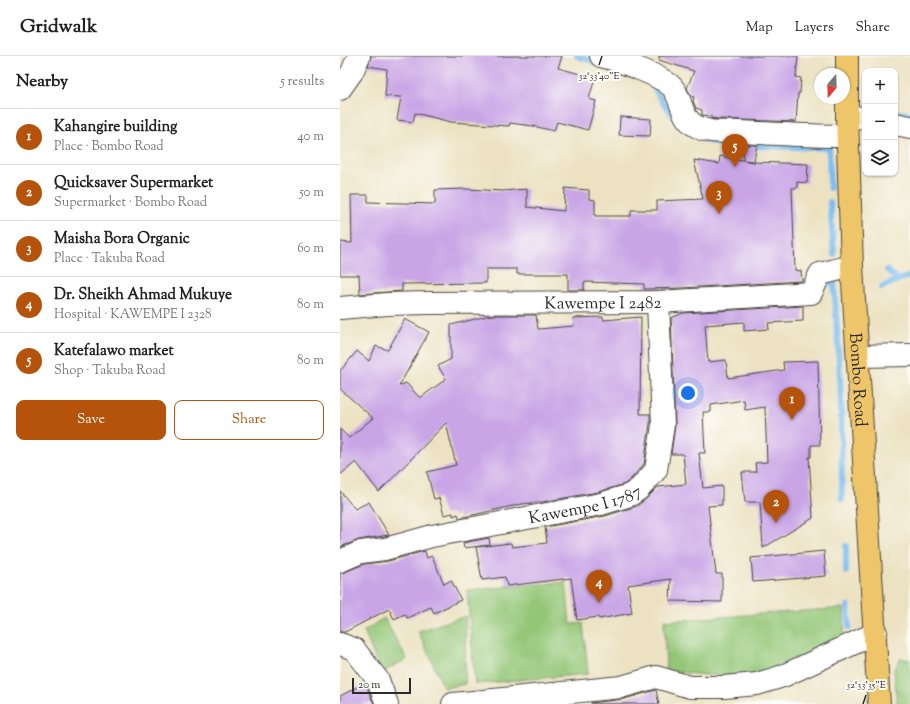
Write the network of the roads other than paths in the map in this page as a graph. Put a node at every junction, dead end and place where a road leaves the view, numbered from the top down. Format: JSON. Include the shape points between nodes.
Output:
{"nodes":[{"id":1,"x":359,"y":56,"type":"edge"},
{"id":2,"x":601,"y":56,"type":"edge"},
{"id":3,"x":847,"y":56,"type":"edge"},
{"id":4,"x":340,"y":90,"type":"edge"},
{"id":5,"x":853,"y":123,"type":"edge"},
{"id":6,"x":898,"y":125,"type":"edge"},
{"id":7,"x":910,"y":127,"type":"edge"},
{"id":8,"x":852,"y":266,"type":"junction"},
{"id":9,"x":658,"y":302,"type":"junction"},
{"id":10,"x":340,"y":308,"type":"edge"},
{"id":11,"x":910,"y":355,"type":"edge"},
{"id":12,"x":859,"y":356,"type":"junction"},
{"id":13,"x":340,"y":560,"type":"edge"},
{"id":14,"x":876,"y":633,"type":"junction"},
{"id":15,"x":340,"y":644,"type":"edge"},
{"id":16,"x":512,"y":701,"type":"edge"},
{"id":17,"x":388,"y":704,"type":"edge"},
{"id":18,"x":453,"y":704,"type":"edge"},
{"id":19,"x":879,"y":704,"type":"edge"}],
"edges":[{"from":1,"to":4,"type":"street"},
{"from":2,"to":5,"type":"street","via":[[664,80],[673,89],[687,120],[697,127],[710,131],[776,135]]},
{"from":3,"to":5,"type":"main road","name":"Bombo Road"},
{"from":5,"to":8,"type":"main road","name":"Bombo Road"},
{"from":6,"to":7,"type":"street"},
{"from":8,"to":9,"type":"street","name":"Kawempe I 2482","via":[[815,284]]},
{"from":8,"to":12,"type":"main road","name":"Bombo Road"},
{"from":9,"to":10,"type":"street","name":"Kawempe I 2482","via":[[428,303]]},
{"from":9,"to":13,"type":"street","name":"Kawempe I 1787","via":[[663,425],[656,470],[639,489],[621,499],[601,504],[432,536],[385,549],[360,552]]},
{"from":11,"to":12,"type":"street"},
{"from":12,"to":14,"type":"main road","name":"Bombo Road"},
{"from":14,"to":16,"type":"street","via":[[783,676],[757,684],[690,687],[656,677],[620,687]]},
{"from":14,"to":19,"type":"main road","name":"Bombo Road"},
{"from":15,"to":17,"type":"street","via":[[354,649],[378,680]]},
{"from":16,"to":18,"type":"street"}]}
